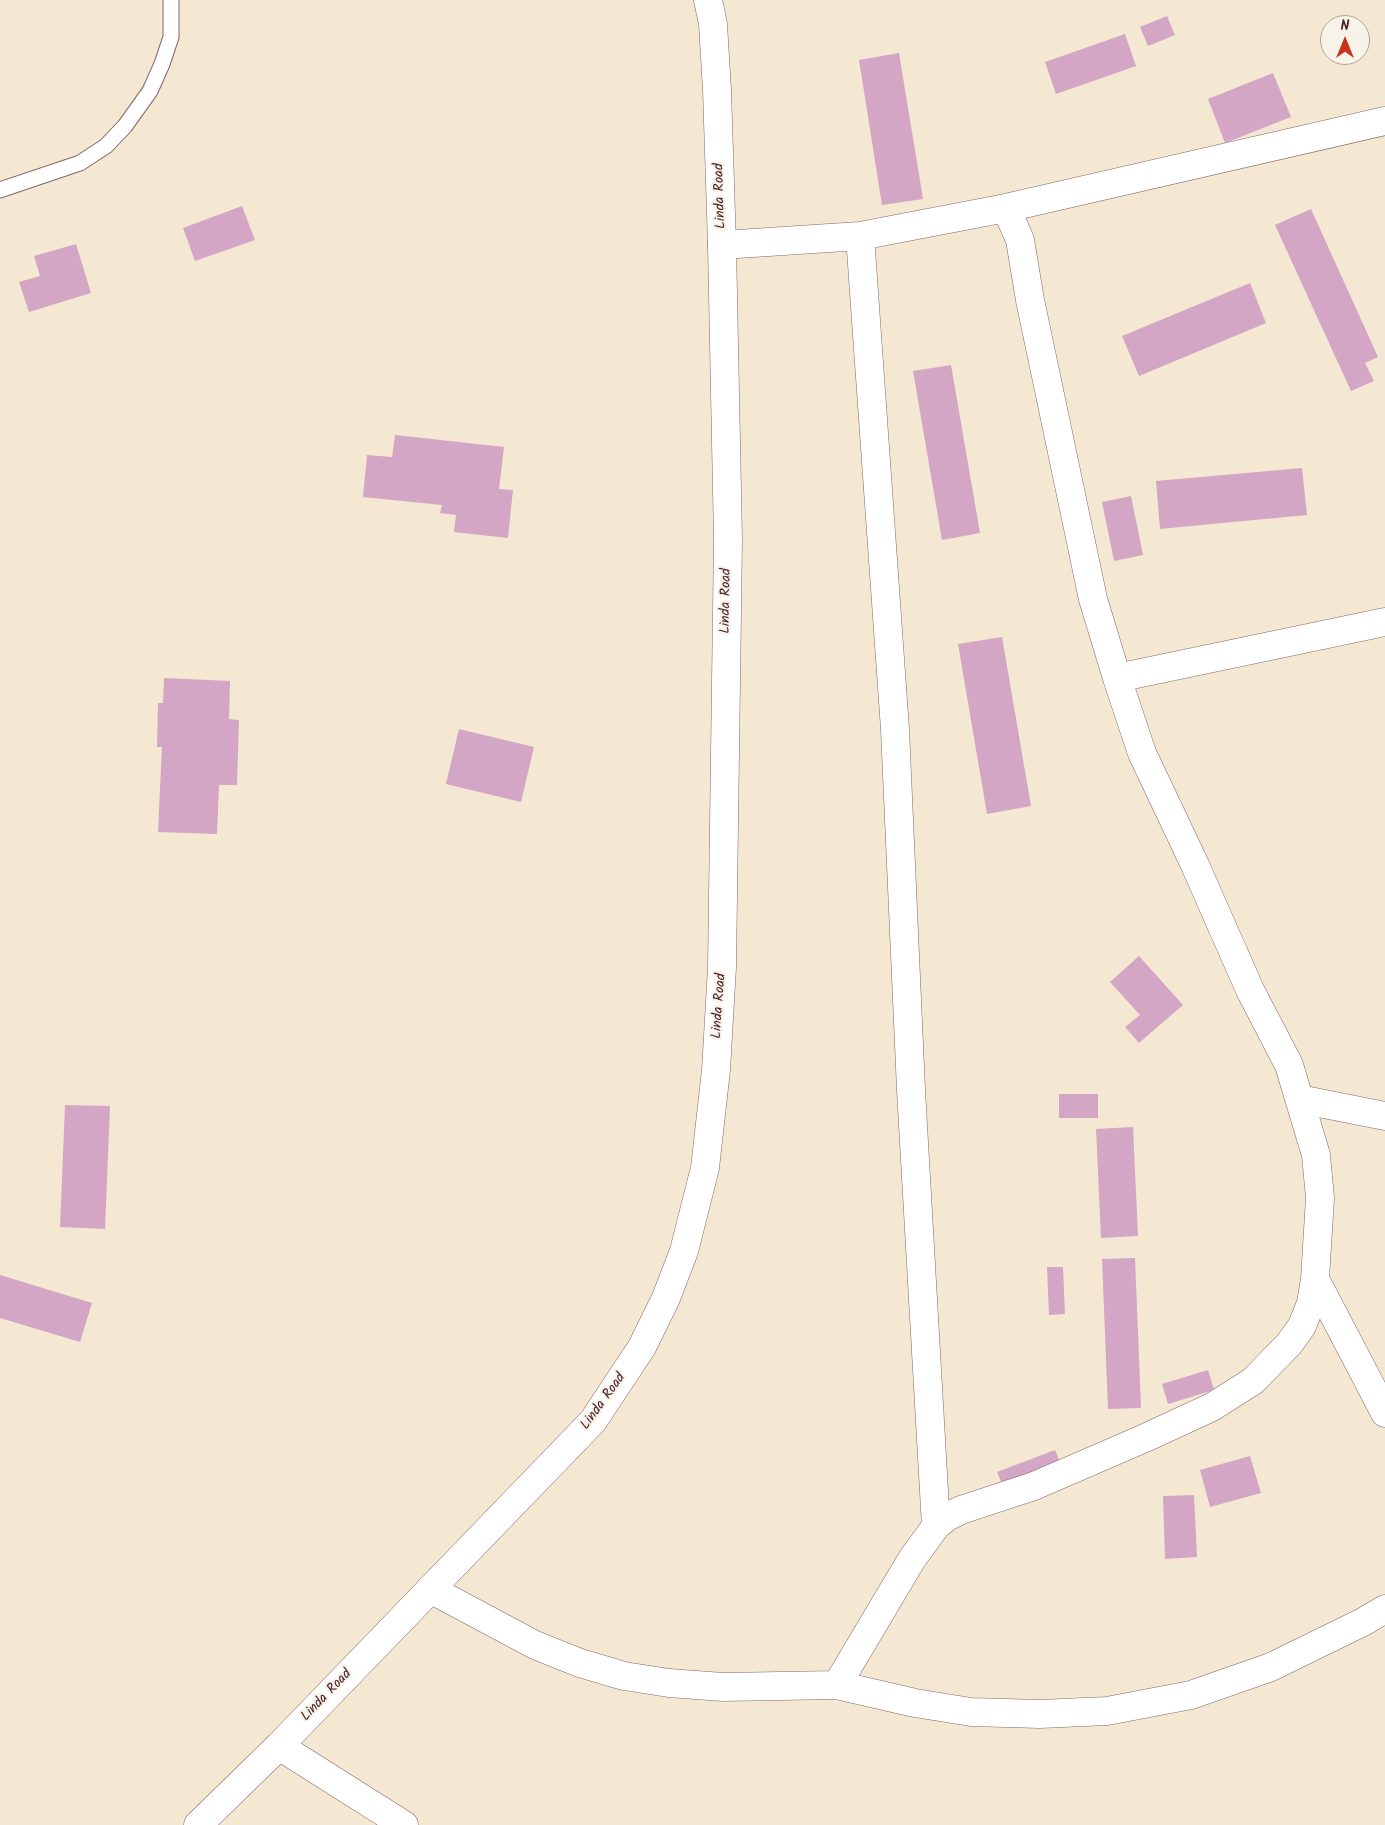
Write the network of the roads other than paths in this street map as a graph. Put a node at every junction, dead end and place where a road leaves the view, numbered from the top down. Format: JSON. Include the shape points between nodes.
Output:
{"nodes":[{"id":1,"x":171,"y":0,"type":"edge"},
{"id":2,"x":708,"y":0,"type":"edge"},
{"id":3,"x":1385,"y":121,"type":"edge"},
{"id":4,"x":0,"y":190,"type":"edge"},
{"id":5,"x":1006,"y":208,"type":"junction"},
{"id":6,"x":860,"y":236,"type":"junction"},
{"id":7,"x":722,"y":245,"type":"junction"},
{"id":8,"x":1385,"y":622,"type":"edge"},
{"id":9,"x":1117,"y":678,"type":"junction"},
{"id":10,"x":1299,"y":1098,"type":"junction"},
{"id":11,"x":1385,"y":1116,"type":"edge"},
{"id":12,"x":1315,"y":1279,"type":"junction"},
{"id":13,"x":1385,"y":1413,"type":"edge"},
{"id":14,"x":936,"y":1526,"type":"junction"},
{"id":15,"x":430,"y":1589,"type":"junction"},
{"id":16,"x":1385,"y":1609,"type":"edge"},
{"id":17,"x":838,"y":1685,"type":"junction"},
{"id":18,"x":279,"y":1746,"type":"junction"},
{"id":19,"x":198,"y":1825,"type":"edge"},
{"id":20,"x":404,"y":1825,"type":"edge"}],
"edges":[{"from":1,"to":4,"type":"lane","via":[[170,37],[162,64],[150,91],[125,126],[106,146],[80,162]]},
{"from":2,"to":7,"type":"street","name":"Linda Road","via":[[717,81]]},
{"from":3,"to":5,"type":"street"},
{"from":5,"to":6,"type":"street"},
{"from":5,"to":9,"type":"street","via":[[1020,240],[1093,599]]},
{"from":6,"to":7,"type":"street"},
{"from":6,"to":14,"type":"street","via":[[895,729],[911,1090]]},
{"from":7,"to":15,"type":"street","name":"Linda Road","via":[[728,540],[722,967],[706,1168],[681,1259],[637,1356],[593,1421]]},
{"from":8,"to":9,"type":"street"},
{"from":9,"to":10,"type":"street","via":[[1142,753],[1196,865],[1250,990],[1289,1065]]},
{"from":10,"to":11,"type":"street"},
{"from":10,"to":12,"type":"street","via":[[1316,1154],[1320,1198]]},
{"from":12,"to":13,"type":"street"},
{"from":12,"to":14,"type":"street","via":[[1311,1303],[1302,1326],[1253,1381],[1212,1407],[1145,1438],[1034,1486],[961,1510]]},
{"from":14,"to":17,"type":"street","via":[[916,1553]]},
{"from":15,"to":17,"type":"street","via":[[535,1645],[580,1664],[624,1676],[723,1687]]},
{"from":15,"to":18,"type":"street","name":"Linda Road"},
{"from":16,"to":17,"type":"street","via":[[1271,1667],[1191,1695],[1107,1711],[1040,1714],[971,1712],[914,1703]]},
{"from":18,"to":19,"type":"street","name":"Linda Road"},
{"from":18,"to":20,"type":"street"}]}
